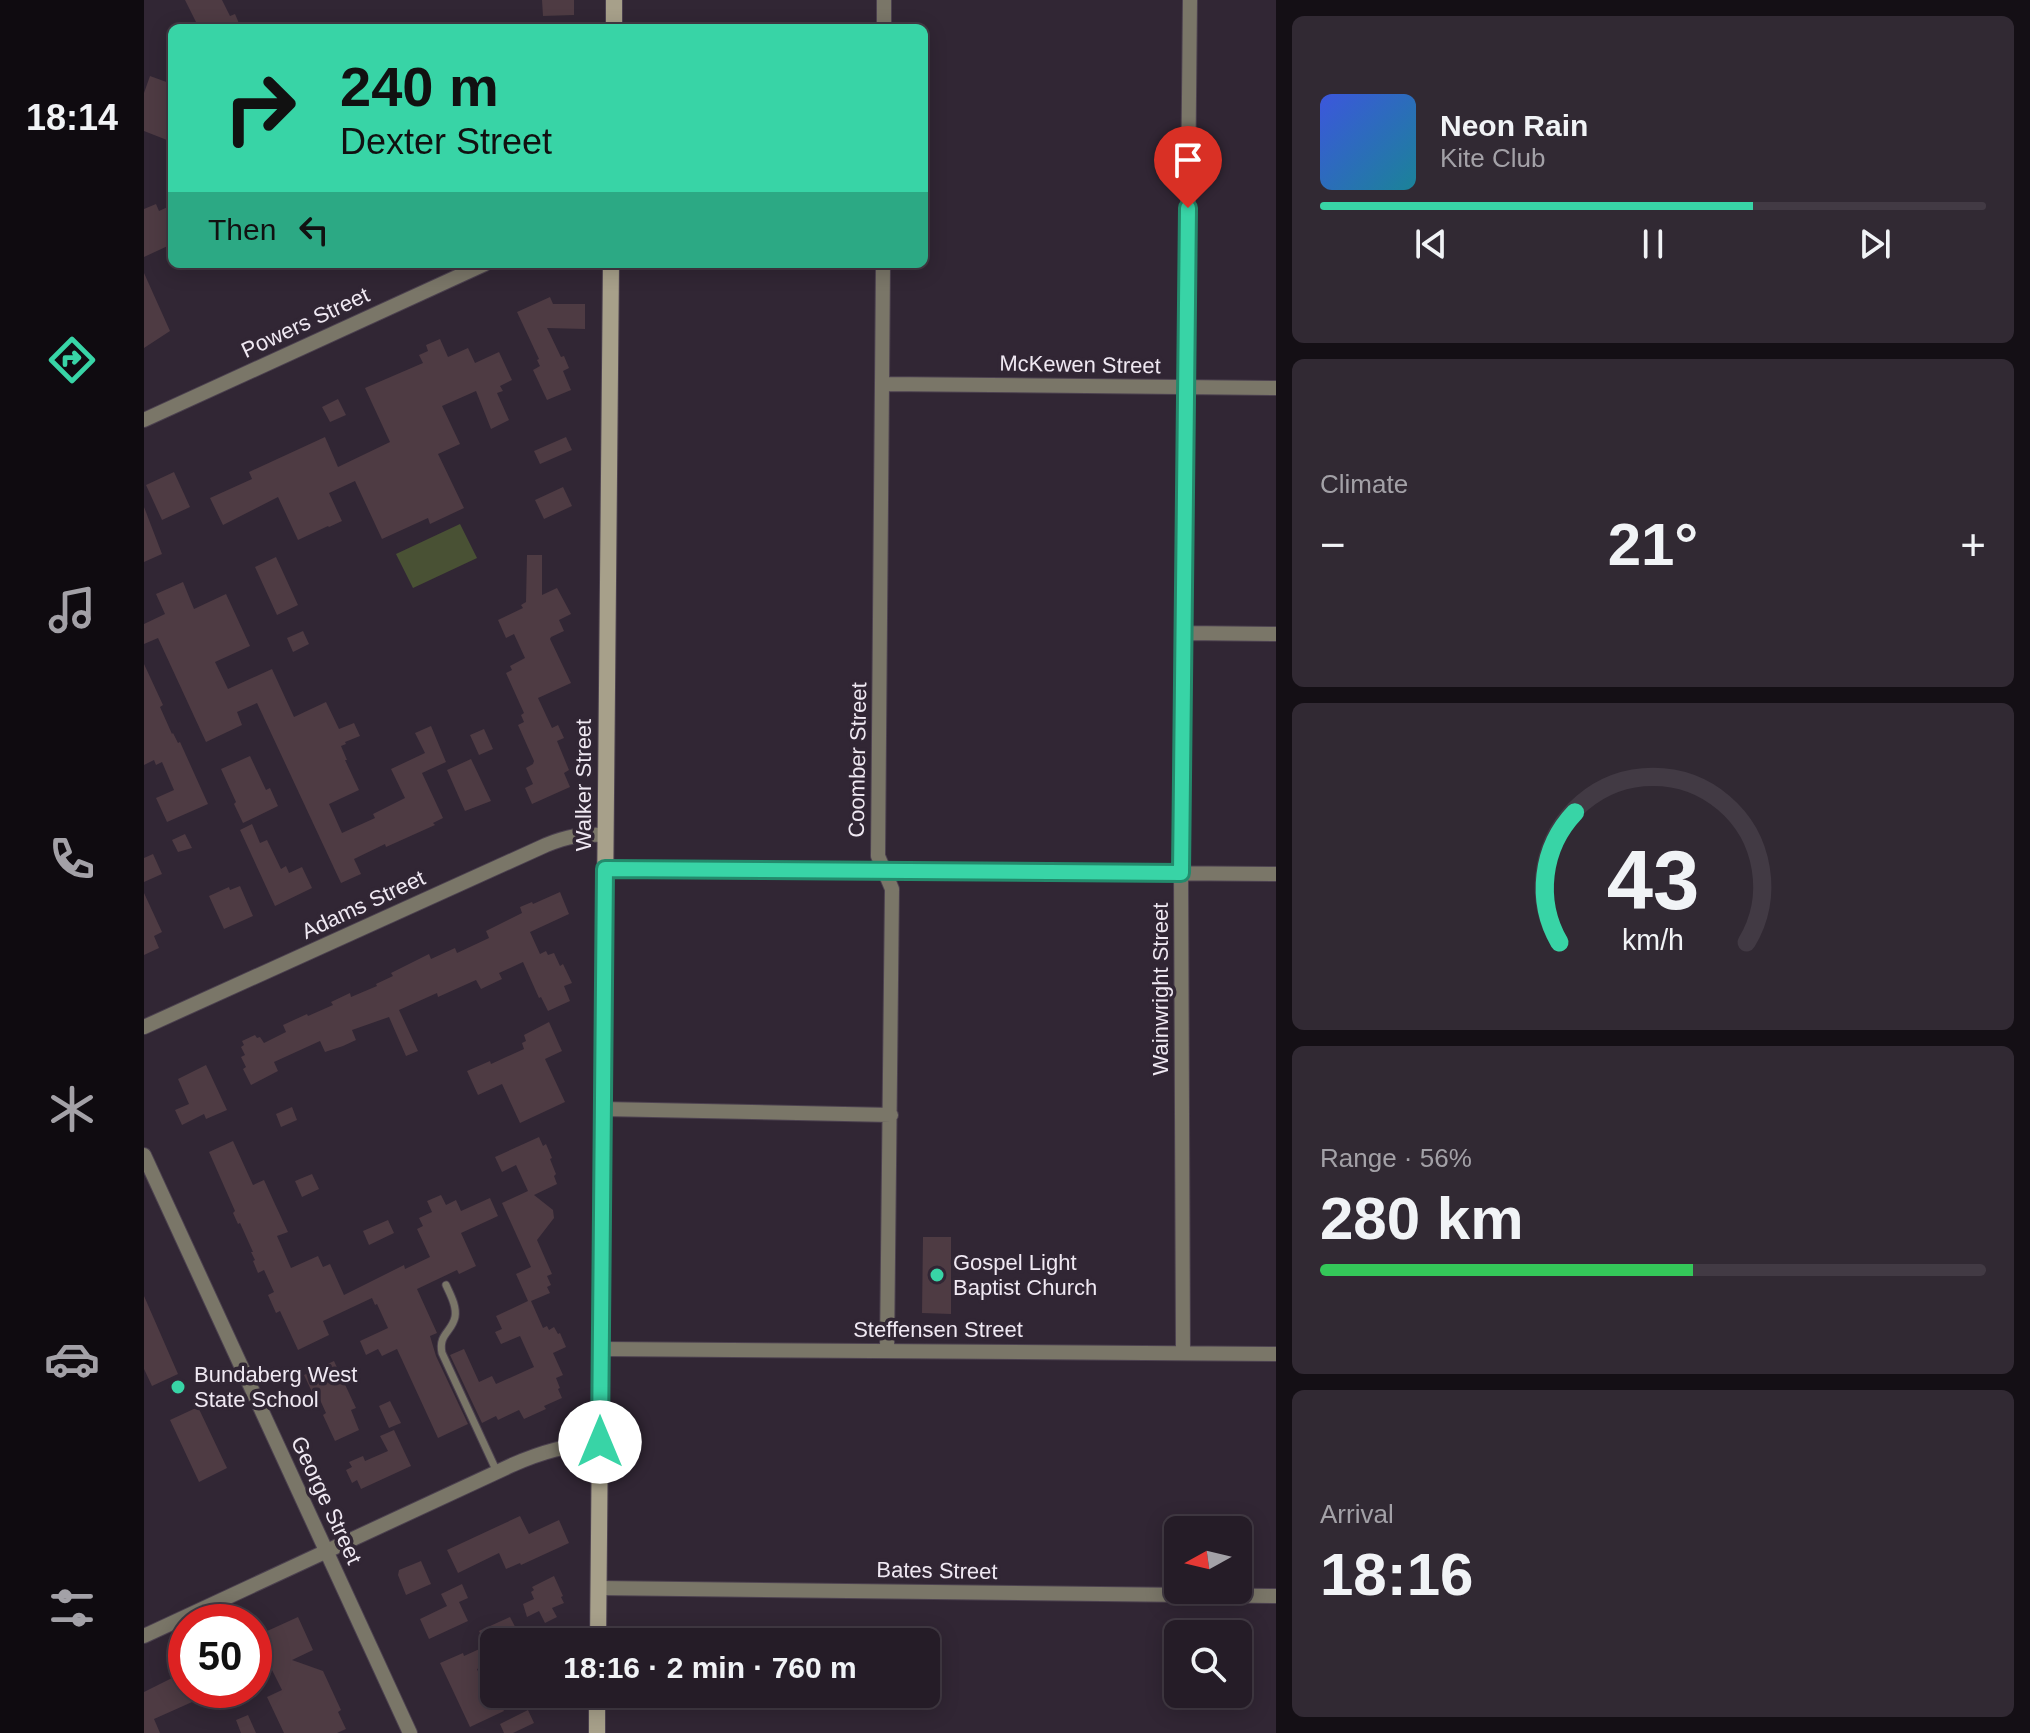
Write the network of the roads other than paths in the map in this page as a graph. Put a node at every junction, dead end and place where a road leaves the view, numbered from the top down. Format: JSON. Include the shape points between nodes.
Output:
{"nodes":[{"id":1,"x":614,"y":0,"type":"edge"},
{"id":2,"x":884,"y":0,"type":"edge"},
{"id":3,"x":1190,"y":0,"type":"edge"},
{"id":4,"x":614,"y":24,"type":"edge"},
{"id":5,"x":884,"y":24,"type":"edge"},
{"id":6,"x":476,"y":268,"type":"edge"},
{"id":7,"x":611,"y":268,"type":"edge"},
{"id":8,"x":883,"y":268,"type":"edge"},
{"id":9,"x":883,"y":384,"type":"junction"},
{"id":10,"x":1186,"y":387,"type":"junction"},
{"id":11,"x":1276,"y":388,"type":"edge"},
{"id":12,"x":144,"y":420,"type":"edge"},
{"id":13,"x":1184,"y":633,"type":"junction"},
{"id":14,"x":1276,"y":634,"type":"edge"},
{"id":15,"x":604,"y":835,"type":"junction"},
{"id":16,"x":605,"y":869,"type":"junction"},
{"id":17,"x":884,"y":871,"type":"junction"},
{"id":18,"x":1181,"y":873,"type":"junction"},
{"id":19,"x":1276,"y":874,"type":"edge"},
{"id":20,"x":144,"y":1027,"type":"edge"},
{"id":21,"x":603,"y":1109,"type":"junction"},
{"id":22,"x":891,"y":1115,"type":"junction"},
{"id":23,"x":144,"y":1155,"type":"edge"},
{"id":24,"x":446,"y":1285,"type":"dead end"},
{"id":25,"x":601,"y":1349,"type":"junction"},
{"id":26,"x":887,"y":1350,"type":"junction"},
{"id":27,"x":1183,"y":1353,"type":"junction"},
{"id":28,"x":1276,"y":1354,"type":"edge"},
{"id":29,"x":600,"y":1442,"type":"junction"},
{"id":30,"x":497,"y":1472,"type":"junction"},
{"id":31,"x":326,"y":1552,"type":"junction"},
{"id":32,"x":598,"y":1588,"type":"junction"},
{"id":33,"x":1276,"y":1596,"type":"edge"},
{"id":34,"x":598,"y":1628,"type":"edge"},
{"id":35,"x":144,"y":1636,"type":"edge"},
{"id":36,"x":597,"y":1708,"type":"edge"},
{"id":37,"x":410,"y":1733,"type":"edge"},
{"id":38,"x":597,"y":1733,"type":"edge"}],
"edges":[{"from":1,"to":4,"type":"main road"},
{"from":2,"to":5,"type":"street"},
{"from":3,"to":10,"type":"street","name":"Wainwright Street"},
{"from":6,"to":12,"type":"street","name":"Powers Street"},
{"from":7,"to":15,"type":"main road","name":"Walker Street"},
{"from":8,"to":9,"type":"street","name":"Coomber Street"},
{"from":9,"to":10,"type":"street","name":"McKewen Street"},
{"from":9,"to":17,"type":"street","name":"Coomber Street","via":[[878,856]]},
{"from":10,"to":11,"type":"street","name":"McKewen Street"},
{"from":10,"to":13,"type":"street","name":"Wainwright Street"},
{"from":13,"to":14,"type":"street"},
{"from":13,"to":18,"type":"street","name":"Wainwright Street"},
{"from":15,"to":16,"type":"main road","name":"Walker Street"},
{"from":15,"to":20,"type":"street","name":"Adams Street","via":[[578,834],[555,841]]},
{"from":16,"to":17,"type":"street"},
{"from":16,"to":21,"type":"main road","name":"Walker Street"},
{"from":17,"to":18,"type":"street"},
{"from":17,"to":22,"type":"street","name":"Coomber Street","via":[[892,889]]},
{"from":18,"to":19,"type":"street"},
{"from":18,"to":27,"type":"street","name":"Wainwright Street"},
{"from":21,"to":22,"type":"street"},
{"from":21,"to":25,"type":"main road","name":"Walker Street"},
{"from":22,"to":26,"type":"street","name":"Coomber Street"},
{"from":23,"to":31,"type":"street","name":"George Street"},
{"from":24,"to":30,"type":"lane","via":[[455,1315],[441,1342],[442,1353]]},
{"from":25,"to":26,"type":"street","name":"Steffensen Street"},
{"from":25,"to":29,"type":"main road","name":"Walker Street"},
{"from":26,"to":27,"type":"street","name":"Steffensen Street"},
{"from":27,"to":28,"type":"street","name":"Steffensen Street"},
{"from":29,"to":30,"type":"street","via":[[534,1455]]},
{"from":29,"to":32,"type":"main road","name":"Walker Street"},
{"from":30,"to":31,"type":"street"},
{"from":31,"to":35,"type":"street"},
{"from":31,"to":37,"type":"street","name":"George Street"},
{"from":32,"to":33,"type":"street","name":"Bates Street"},
{"from":32,"to":34,"type":"main road","name":"Walker Street"},
{"from":36,"to":38,"type":"main road"}]}
